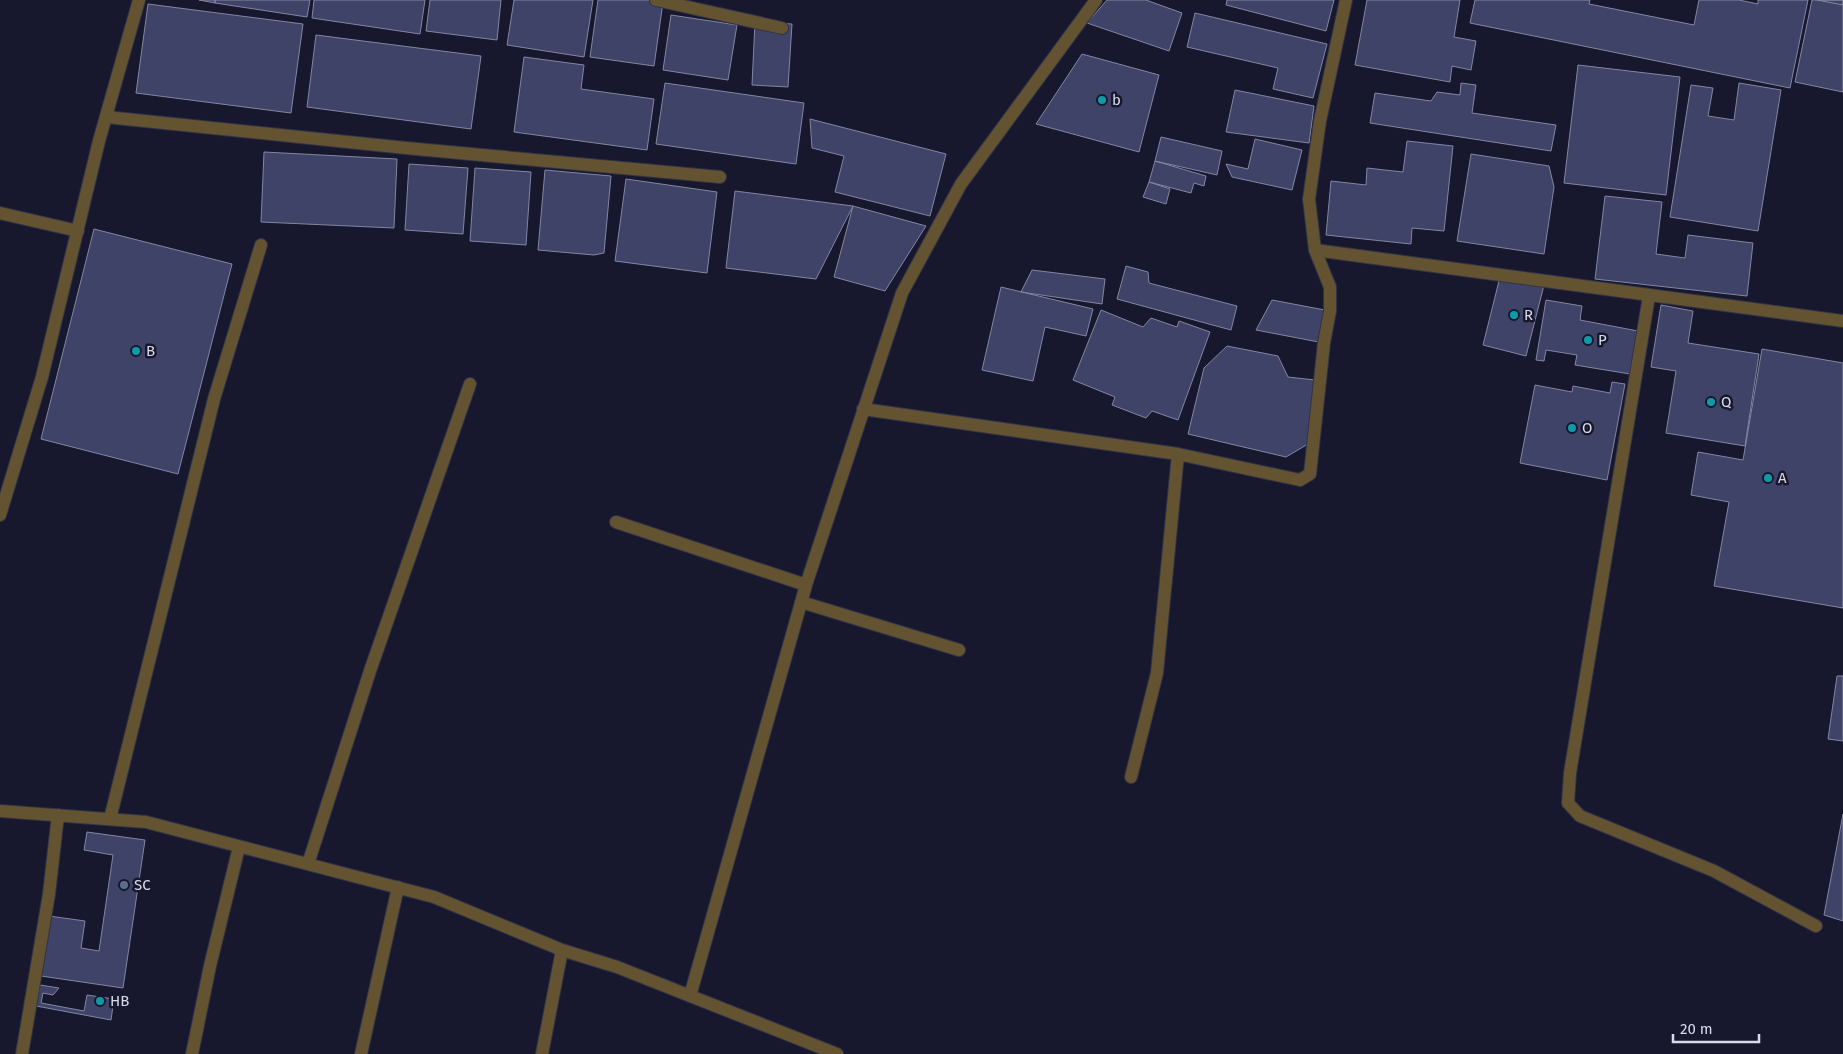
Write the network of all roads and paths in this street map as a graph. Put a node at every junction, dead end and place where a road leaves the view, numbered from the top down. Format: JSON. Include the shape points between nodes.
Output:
{"nodes":[{"id":1,"x":139,"y":0,"type":"edge"},
{"id":2,"x":656,"y":0,"type":"edge"},
{"id":3,"x":1096,"y":0,"type":"edge"},
{"id":4,"x":1346,"y":0,"type":"edge"},
{"id":5,"x":782,"y":28,"type":"dead end"},
{"id":6,"x":106,"y":117,"type":"junction"},
{"id":7,"x":720,"y":177,"type":"dead end"},
{"id":8,"x":0,"y":213,"type":"edge"},
{"id":9,"x":78,"y":232,"type":"junction"},
{"id":10,"x":261,"y":245,"type":"dead end"},
{"id":11,"x":1315,"y":250,"type":"junction"},
{"id":12,"x":1649,"y":296,"type":"junction"},
{"id":13,"x":1843,"y":321,"type":"edge"},
{"id":14,"x":470,"y":384,"type":"dead end"},
{"id":15,"x":863,"y":409,"type":"junction"},
{"id":16,"x":1178,"y":454,"type":"junction"},
{"id":17,"x":0,"y":515,"type":"edge"},
{"id":18,"x":616,"y":522,"type":"dead end"},
{"id":19,"x":806,"y":585,"type":"junction"},
{"id":20,"x":801,"y":602,"type":"junction"},
{"id":21,"x":959,"y":650,"type":"dead end"},
{"id":22,"x":1131,"y":777,"type":"dead end"},
{"id":23,"x":0,"y":811,"type":"edge"},
{"id":24,"x":58,"y":815,"type":"junction"},
{"id":25,"x":110,"y":819,"type":"junction"},
{"id":26,"x":239,"y":847,"type":"junction"},
{"id":27,"x":308,"y":864,"type":"junction"},
{"id":28,"x":398,"y":887,"type":"junction"},
{"id":29,"x":1816,"y":926,"type":"dead end"},
{"id":30,"x":562,"y":950,"type":"junction"},
{"id":31,"x":690,"y":996,"type":"junction"},
{"id":32,"x":22,"y":1054,"type":"edge"},
{"id":33,"x":192,"y":1054,"type":"edge"},
{"id":34,"x":361,"y":1054,"type":"edge"},
{"id":35,"x":542,"y":1054,"type":"edge"},
{"id":36,"x":834,"y":1054,"type":"edge"}],
"edges":[{"from":1,"to":6,"type":"street"},
{"from":2,"to":5,"type":"street"},
{"from":3,"to":15,"type":"street","via":[[961,184],[902,293]]},
{"from":4,"to":11,"type":"street","via":[[1320,121],[1309,199]]},
{"from":6,"to":7,"type":"street"},
{"from":6,"to":9,"type":"street"},
{"from":8,"to":9,"type":"street"},
{"from":9,"to":17,"type":"street","via":[[42,377]]},
{"from":10,"to":25,"type":"street","via":[[214,399]]},
{"from":11,"to":12,"type":"street"},
{"from":11,"to":16,"type":"street","via":[[1330,287],[1330,311],[1310,474],[1300,480]]},
{"from":12,"to":13,"type":"street"},
{"from":12,"to":29,"type":"street","via":[[1570,773],[1568,803],[1580,816],[1714,871]]},
{"from":14,"to":27,"type":"street","via":[[370,671]]},
{"from":15,"to":16,"type":"street"},
{"from":15,"to":19,"type":"street"},
{"from":16,"to":22,"type":"street","via":[[1157,673]]},
{"from":18,"to":19,"type":"street"},
{"from":19,"to":20,"type":"street"},
{"from":20,"to":21,"type":"street"},
{"from":20,"to":31,"type":"street"},
{"from":23,"to":24,"type":"street"},
{"from":24,"to":25,"type":"street"},
{"from":24,"to":32,"type":"street","via":[[49,894]]},
{"from":25,"to":26,"type":"street","via":[[146,822]]},
{"from":26,"to":27,"type":"street"},
{"from":26,"to":33,"type":"street"},
{"from":27,"to":28,"type":"street"},
{"from":28,"to":30,"type":"street","via":[[434,897]]},
{"from":28,"to":34,"type":"street"},
{"from":30,"to":31,"type":"street","via":[[617,967]]},
{"from":30,"to":35,"type":"street"},
{"from":31,"to":36,"type":"street"}]}
